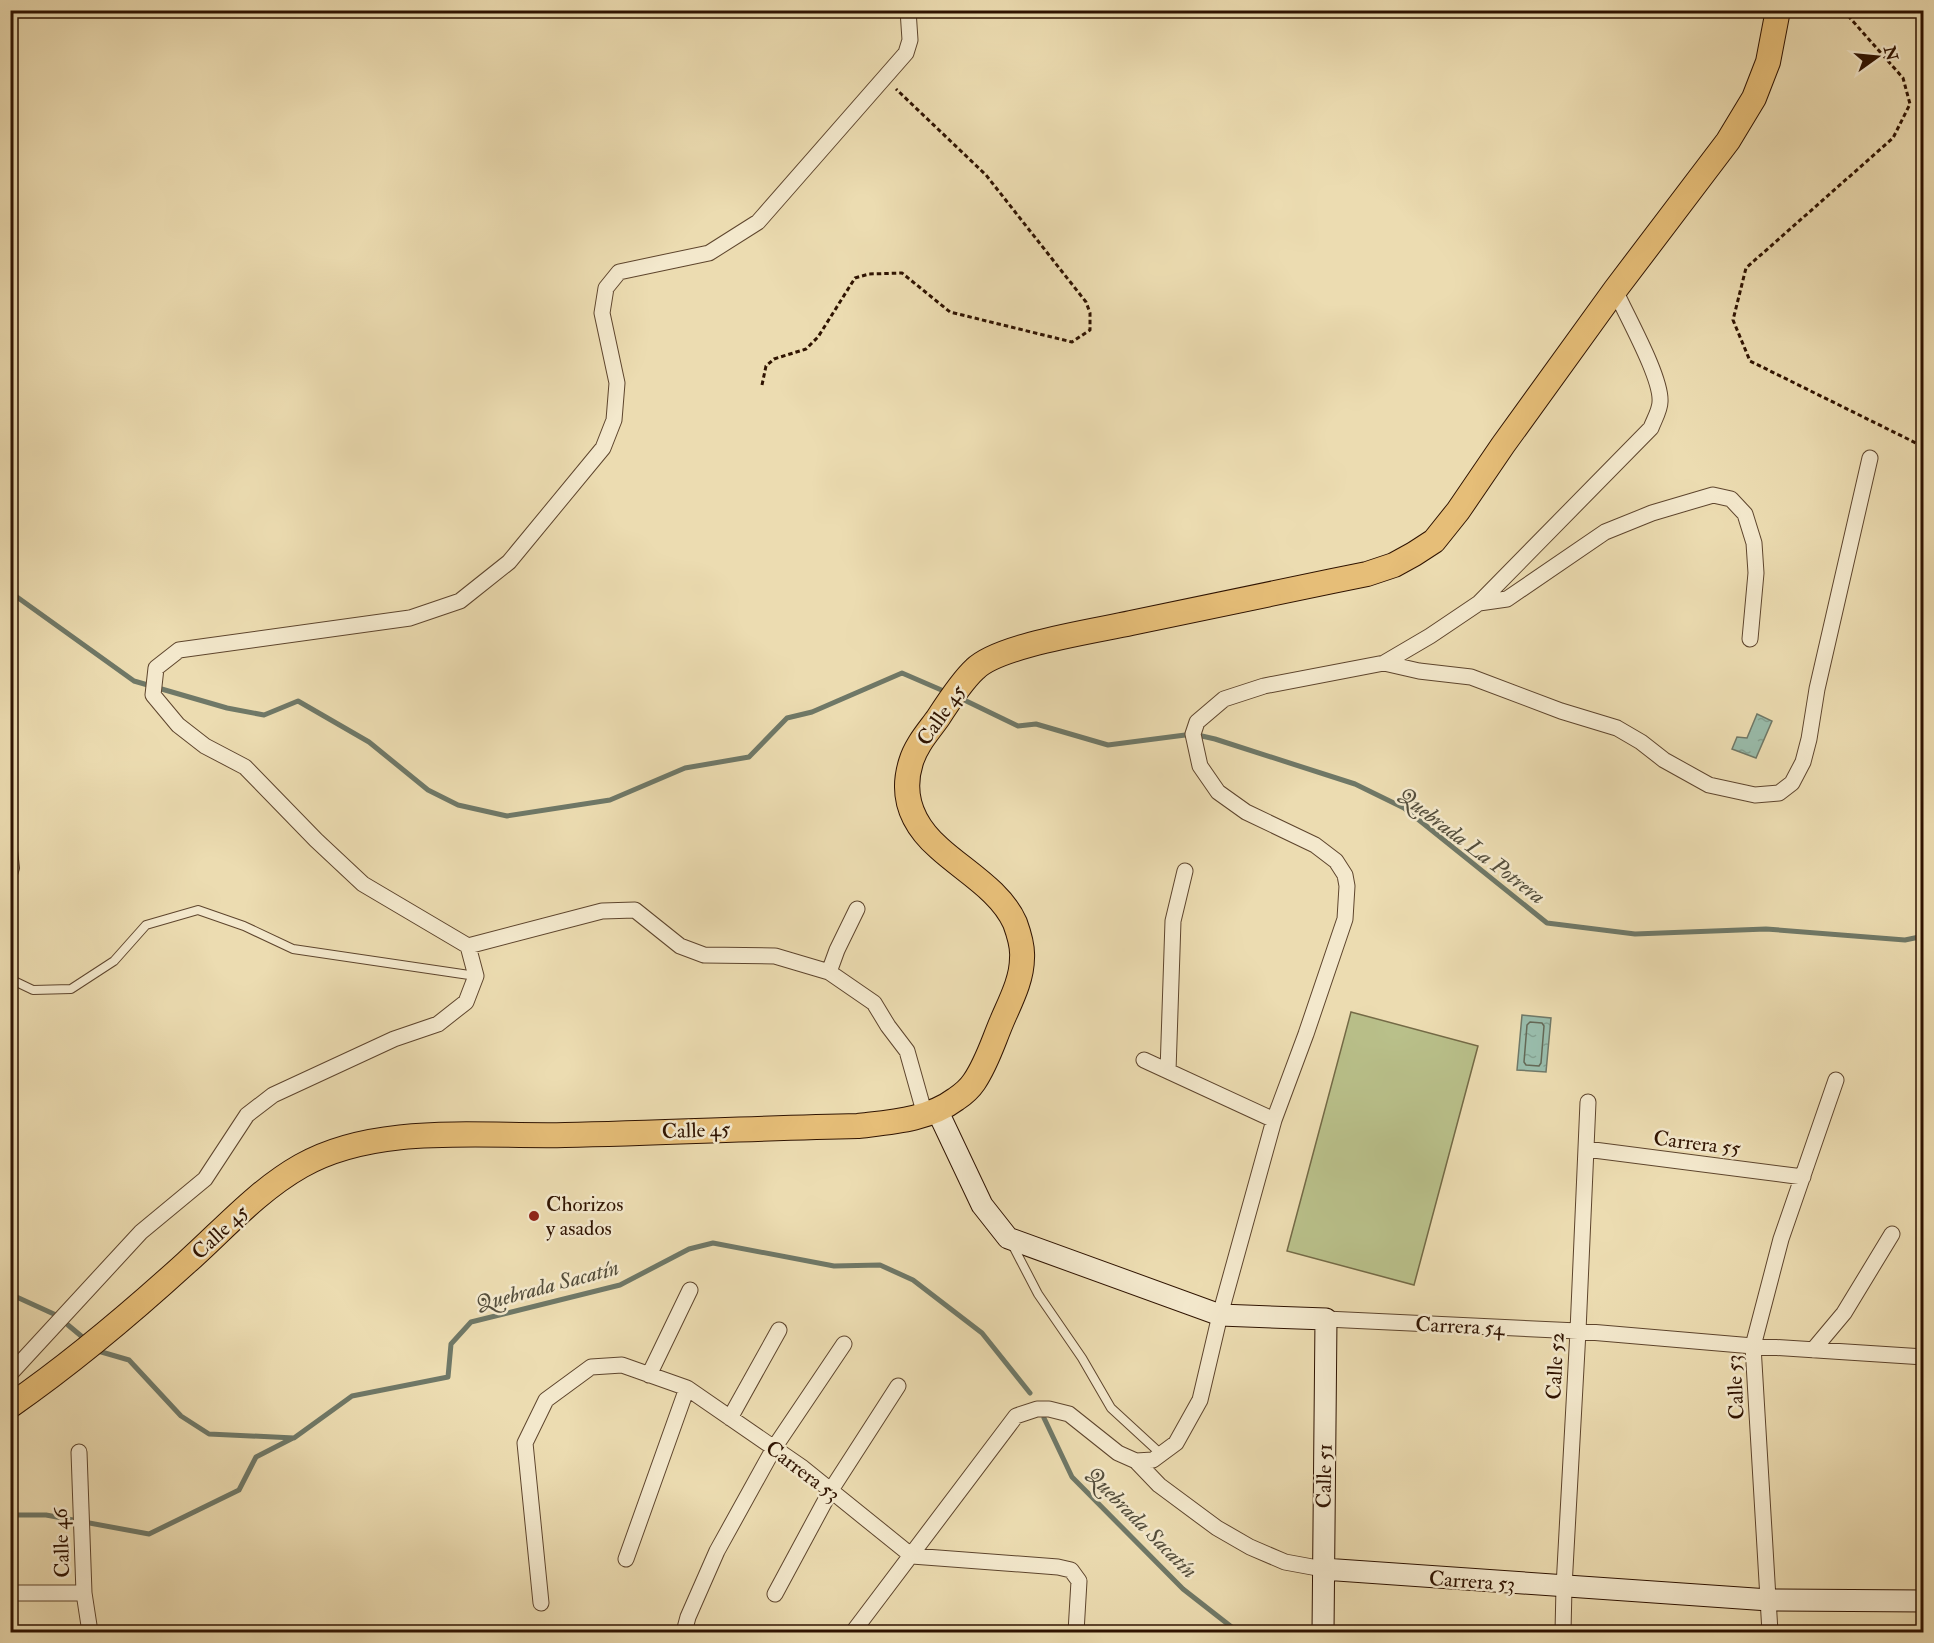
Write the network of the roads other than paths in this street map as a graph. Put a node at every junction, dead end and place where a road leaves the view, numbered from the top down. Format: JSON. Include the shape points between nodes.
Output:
{"nodes":[{"id":1,"x":908,"y":10,"type":"edge"},
{"id":2,"x":1778,"y":10,"type":"edge"},
{"id":3,"x":1615,"y":290,"type":"junction"},
{"id":4,"x":1870,"y":458,"type":"dead end"},
{"id":5,"x":1479,"y":603,"type":"junction"},
{"id":6,"x":1750,"y":639,"type":"dead end"},
{"id":7,"x":1384,"y":663,"type":"junction"},
{"id":8,"x":10,"y":825,"type":"edge"},
{"id":9,"x":1185,"y":871,"type":"dead end"},
{"id":10,"x":10,"y":884,"type":"edge"},
{"id":11,"x":857,"y":909,"type":"dead end"},
{"id":12,"x":468,"y":946,"type":"junction"},
{"id":13,"x":829,"y":972,"type":"junction"},
{"id":14,"x":476,"y":976,"type":"junction"},
{"id":15,"x":10,"y":980,"type":"edge"},
{"id":16,"x":1144,"y":1060,"type":"dead end"},
{"id":17,"x":1168,"y":1071,"type":"junction"},
{"id":18,"x":1836,"y":1080,"type":"dead end"},
{"id":19,"x":1588,"y":1102,"type":"dead end"},
{"id":20,"x":931,"y":1112,"type":"junction"},
{"id":21,"x":1274,"y":1120,"type":"junction"},
{"id":22,"x":1586,"y":1149,"type":"junction"},
{"id":23,"x":1803,"y":1177,"type":"junction"},
{"id":24,"x":1892,"y":1234,"type":"dead end"},
{"id":25,"x":1008,"y":1238,"type":"junction"},
{"id":26,"x":690,"y":1290,"type":"dead end"},
{"id":27,"x":1220,"y":1315,"type":"junction"},
{"id":28,"x":1326,"y":1319,"type":"junction"},
{"id":29,"x":779,"y":1330,"type":"dead end"},
{"id":30,"x":1578,"y":1331,"type":"junction"},
{"id":31,"x":844,"y":1344,"type":"dead end"},
{"id":32,"x":1753,"y":1346,"type":"junction"},
{"id":33,"x":1813,"y":1350,"type":"junction"},
{"id":34,"x":1923,"y":1356,"type":"edge"},
{"id":35,"x":10,"y":1374,"type":"edge"},
{"id":36,"x":649,"y":1375,"type":"junction"},
{"id":37,"x":898,"y":1386,"type":"dead end"},
{"id":38,"x":687,"y":1388,"type":"junction"},
{"id":39,"x":10,"y":1406,"type":"edge"},
{"id":40,"x":730,"y":1418,"type":"junction"},
{"id":41,"x":774,"y":1448,"type":"junction"},
{"id":42,"x":79,"y":1452,"type":"dead end"},
{"id":43,"x":1161,"y":1454,"type":"junction"},
{"id":44,"x":1136,"y":1461,"type":"junction"},
{"id":45,"x":831,"y":1490,"type":"junction"},
{"id":46,"x":912,"y":1556,"type":"junction"},
{"id":47,"x":626,"y":1559,"type":"dead end"},
{"id":48,"x":1323,"y":1569,"type":"junction"},
{"id":49,"x":1564,"y":1587,"type":"junction"},
{"id":50,"x":10,"y":1593,"type":"edge"},
{"id":51,"x":84,"y":1593,"type":"junction"},
{"id":52,"x":775,"y":1594,"type":"dead end"},
{"id":53,"x":1769,"y":1600,"type":"junction"},
{"id":54,"x":1923,"y":1601,"type":"edge"},
{"id":55,"x":541,"y":1603,"type":"dead end"},
{"id":56,"x":90,"y":1632,"type":"edge"},
{"id":57,"x":684,"y":1632,"type":"edge"},
{"id":58,"x":854,"y":1632,"type":"edge"},
{"id":59,"x":1076,"y":1632,"type":"edge"},
{"id":60,"x":1323,"y":1632,"type":"edge"},
{"id":61,"x":1563,"y":1632,"type":"edge"},
{"id":62,"x":1770,"y":1632,"type":"edge"}],
"edges":[{"from":1,"to":12,"type":"street","via":[[910,40],[906,53],[758,222],[709,253],[620,272],[606,288],[602,313],[617,383],[614,420],[603,448],[509,562],[460,601],[410,618],[179,650],[156,668],[153,695],[178,725],[205,746],[245,767],[363,884]]},
{"from":2,"to":3,"type":"main road","via":[[1768,62],[1754,98],[1728,141]]},
{"from":3,"to":5,"type":"street","via":[[1660,390],[1660,404],[1651,428]]},
{"from":3,"to":20,"type":"main road","name":"Calle 45","via":[[1458,511],[1434,541],[1414,554],[1366,573],[1031,645],[997,655],[974,669],[911,760],[907,782],[909,805],[918,826],[1006,908],[1021,942],[1022,959],[1018,981],[973,1085]]},
{"from":4,"to":7,"type":"street","via":[[1803,762],[1792,783],[1779,793],[1755,795],[1709,785],[1617,728],[1471,677]]},
{"from":5,"to":6,"type":"street","via":[[1507,599],[1605,532],[1713,495],[1731,499],[1745,514],[1754,543],[1756,573]]},
{"from":5,"to":7,"type":"street"},
{"from":7,"to":21,"type":"street","via":[[1264,686],[1224,699],[1197,722],[1192,734],[1200,766],[1218,792],[1246,812],[1315,845],[1336,861],[1345,875],[1345,919]]},
{"from":8,"to":10,"type":"lane","via":[[15,868]]},
{"from":9,"to":17,"type":"street","via":[[1173,921]]},
{"from":11,"to":13,"type":"street"},
{"from":12,"to":13,"type":"street","via":[[602,911],[635,910],[680,946],[704,955],[775,956]]},
{"from":12,"to":14,"type":"street"},
{"from":13,"to":20,"type":"street","via":[[874,1003],[907,1051]]},
{"from":14,"to":15,"type":"lane","via":[[293,949],[198,910],[146,925],[114,961],[71,989],[33,990]]},
{"from":14,"to":35,"type":"street","via":[[466,1002],[438,1024],[394,1039],[273,1095],[247,1115],[205,1179],[141,1233]]},
{"from":16,"to":17,"type":"street"},
{"from":17,"to":21,"type":"street"},
{"from":18,"to":23,"type":"street","name":"Calle 53"},
{"from":19,"to":22,"type":"street","name":"Calle 52"},
{"from":20,"to":25,"type":"street","via":[[982,1205]]},
{"from":20,"to":39,"type":"main road","name":"Calle 45","via":[[902,1121],[858,1126],[410,1136],[368,1141],[303,1165],[268,1187],[100,1338]]},
{"from":21,"to":27,"type":"street"},
{"from":22,"to":23,"type":"street","name":"Carrera 55"},
{"from":22,"to":30,"type":"street","name":"Calle 52"},
{"from":23,"to":32,"type":"street","name":"Calle 53","via":[[1781,1239]]},
{"from":24,"to":33,"type":"street","via":[[1844,1313]]},
{"from":25,"to":27,"type":"street","name":"Carrera 54"},
{"from":25,"to":43,"type":"lane","via":[[1038,1294],[1111,1408]]},
{"from":26,"to":36,"type":"street"},
{"from":27,"to":28,"type":"street","name":"Carrera 54"},
{"from":27,"to":43,"type":"street","via":[[1200,1400],[1176,1443]]},
{"from":28,"to":30,"type":"street","name":"Carrera 54"},
{"from":28,"to":48,"type":"street","name":"Calle 51"},
{"from":29,"to":40,"type":"street"},
{"from":30,"to":32,"type":"street","name":"Carrera 54"},
{"from":30,"to":49,"type":"street","name":"Calle 52"},
{"from":31,"to":41,"type":"street"},
{"from":32,"to":33,"type":"street","name":"Carrera 54"},
{"from":32,"to":53,"type":"street","name":"Calle 53"},
{"from":33,"to":34,"type":"street","name":"Carrera 54"},
{"from":36,"to":38,"type":"street","name":"Carrera 53"},
{"from":36,"to":55,"type":"street","name":"Carrera 53","via":[[622,1365],[591,1367],[546,1400],[525,1443]]},
{"from":37,"to":45,"type":"street"},
{"from":38,"to":40,"type":"street","name":"Carrera 53"},
{"from":38,"to":47,"type":"street"},
{"from":40,"to":41,"type":"street","name":"Carrera 53"},
{"from":41,"to":45,"type":"street","name":"Carrera 53"},
{"from":41,"to":57,"type":"street","via":[[717,1551]]},
{"from":42,"to":51,"type":"street","name":"Calle 46"},
{"from":43,"to":44,"type":"street","via":[[1153,1461]]},
{"from":44,"to":46,"type":"street","name":"Carrera 53","via":[[1119,1453],[1069,1414],[1036,1409],[1016,1416]]},
{"from":44,"to":48,"type":"street","name":"Carrera 53","via":[[1159,1485],[1250,1547],[1285,1562]]},
{"from":45,"to":46,"type":"street","name":"Carrera 53"},
{"from":45,"to":52,"type":"street"},
{"from":46,"to":58,"type":"street"},
{"from":46,"to":59,"type":"street","via":[[1071,1570],[1079,1581]]},
{"from":48,"to":49,"type":"street","name":"Carrera 53"},
{"from":48,"to":60,"type":"street","name":"Calle 51"},
{"from":49,"to":53,"type":"street","name":"Carrera 53"},
{"from":49,"to":61,"type":"street","name":"Calle 52"},
{"from":50,"to":51,"type":"street"},
{"from":51,"to":56,"type":"street","name":"Calle 46"},
{"from":53,"to":54,"type":"street","name":"Carrera 53"},
{"from":53,"to":62,"type":"street","name":"Calle 53"}]}
